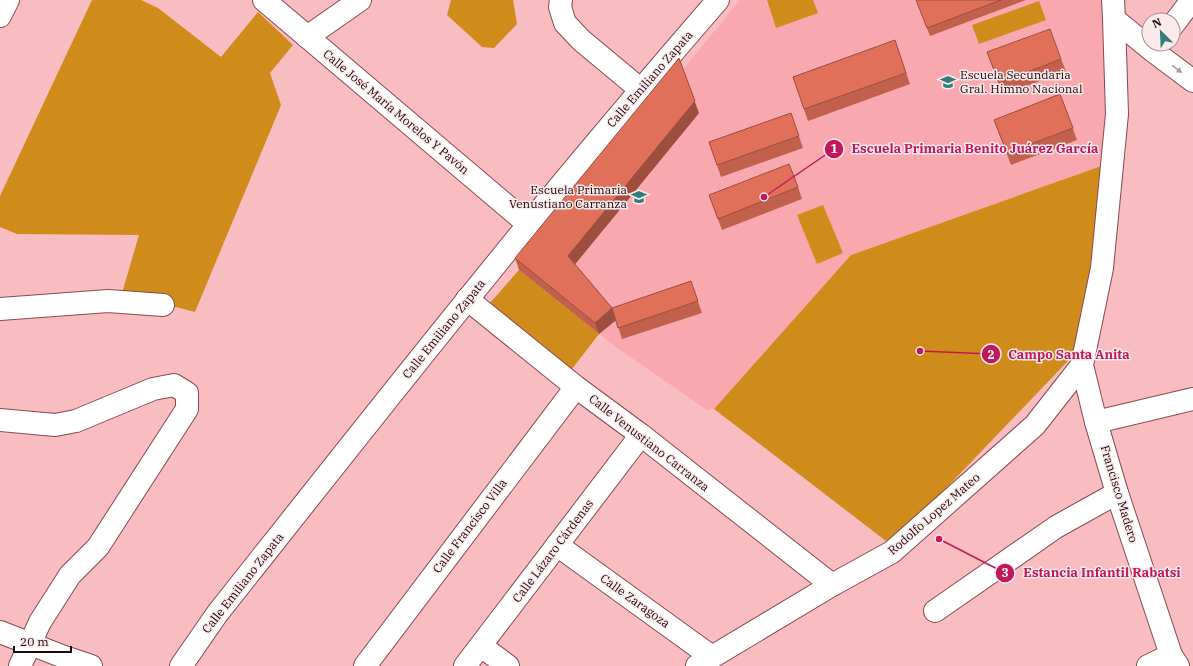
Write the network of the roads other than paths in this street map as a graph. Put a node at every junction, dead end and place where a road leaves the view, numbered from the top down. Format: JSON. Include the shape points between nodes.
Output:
{"nodes":[{"id":1,"x":8,"y":0,"type":"edge"},
{"id":2,"x":264,"y":0,"type":"edge"},
{"id":3,"x":360,"y":0,"type":"edge"},
{"id":4,"x":561,"y":0,"type":"edge"},
{"id":5,"x":718,"y":0,"type":"edge"},
{"id":6,"x":1192,"y":0,"type":"edge"},
{"id":7,"x":1114,"y":9,"type":"edge"},
{"id":8,"x":1181,"y":14,"type":"edge"},
{"id":9,"x":0,"y":16,"type":"edge"},
{"id":10,"x":1141,"y":34,"type":"edge"},
{"id":11,"x":307,"y":37,"type":"junction"},
{"id":12,"x":1160,"y":52,"type":"edge"},
{"id":13,"x":1193,"y":81,"type":"edge"},
{"id":14,"x":640,"y":90,"type":"junction"},
{"id":15,"x":528,"y":224,"type":"junction"},
{"id":16,"x":467,"y":299,"type":"junction"},
{"id":17,"x":163,"y":305,"type":"dead end"},
{"id":18,"x":0,"y":309,"type":"edge"},
{"id":19,"x":1082,"y":365,"type":"junction"},
{"id":20,"x":576,"y":387,"type":"junction"},
{"id":21,"x":1193,"y":399,"type":"edge"},
{"id":22,"x":0,"y":420,"type":"edge"},
{"id":23,"x":1096,"y":422,"type":"junction"},
{"id":24,"x":641,"y":435,"type":"junction"},
{"id":25,"x":1117,"y":493,"type":"junction"},
{"id":26,"x":558,"y":546,"type":"junction"},
{"id":27,"x":832,"y":585,"type":"junction"},
{"id":28,"x":935,"y":611,"type":"dead end"},
{"id":29,"x":0,"y":632,"type":"edge"},
{"id":30,"x":30,"y":643,"type":"junction"},
{"id":31,"x":481,"y":646,"type":"junction"},
{"id":32,"x":1174,"y":660,"type":"edge"},
{"id":33,"x":705,"y":662,"type":"edge"},
{"id":34,"x":20,"y":666,"type":"edge"},
{"id":35,"x":91,"y":666,"type":"edge"},
{"id":36,"x":181,"y":666,"type":"edge"},
{"id":37,"x":365,"y":666,"type":"edge"},
{"id":38,"x":465,"y":666,"type":"edge"},
{"id":39,"x":508,"y":666,"type":"edge"},
{"id":40,"x":1148,"y":666,"type":"edge"}],
"edges":[{"from":1,"to":9,"type":"street"},
{"from":2,"to":11,"type":"street","name":"Calle José María Morelos Y Pavón"},
{"from":3,"to":11,"type":"street"},
{"from":4,"to":14,"type":"street","via":[[560,8],[565,23],[581,40]]},
{"from":5,"to":14,"type":"street","name":"Calle Emiliano Zapata"},
{"from":6,"to":8,"type":"street"},
{"from":7,"to":10,"type":"street"},
{"from":7,"to":19,"type":"street","via":[[1116,121],[1102,268]]},
{"from":11,"to":15,"type":"street","name":"Calle José María Morelos Y Pavón"},
{"from":12,"to":13,"type":"street","one_way":true},
{"from":14,"to":15,"type":"street","name":"Calle Emiliano Zapata"},
{"from":15,"to":16,"type":"street","name":"Calle Emiliano Zapata"},
{"from":16,"to":20,"type":"street","name":"Calle Venustiano Carranza"},
{"from":16,"to":36,"type":"street","name":"Calle Emiliano Zapata","via":[[217,614]]},
{"from":17,"to":18,"type":"street","via":[[108,301]]},
{"from":19,"to":23,"type":"street","name":"Francisco Madero"},
{"from":19,"to":27,"type":"street","name":"Rodolfo Lopez Mateo","via":[[1035,425],[892,552]]},
{"from":20,"to":24,"type":"street","name":"Calle Venustiano Carranza"},
{"from":20,"to":37,"type":"street","name":"Calle Francisco Villa"},
{"from":21,"to":23,"type":"street"},
{"from":22,"to":30,"type":"street","via":[[54,425],[76,422],[153,389],[174,385],[187,393],[187,408],[98,547],[70,575],[40,622]]},
{"from":23,"to":25,"type":"street","name":"Francisco Madero"},
{"from":24,"to":26,"type":"street","name":"Calle Lázaro Cárdenas"},
{"from":24,"to":27,"type":"street","name":"Calle Venustiano Carranza"},
{"from":25,"to":28,"type":"street","via":[[1056,527]]},
{"from":25,"to":32,"type":"street","name":"Francisco Madero"},
{"from":26,"to":31,"type":"street","name":"Calle Lázaro Cárdenas"},
{"from":26,"to":33,"type":"street","name":"Calle Zaragoza"},
{"from":27,"to":33,"type":"street","name":"Rodolfo Lopez Mateo"},
{"from":29,"to":30,"type":"street"},
{"from":30,"to":34,"type":"street"},
{"from":30,"to":35,"type":"street"},
{"from":31,"to":38,"type":"street","name":"Calle Lázaro Cárdenas"},
{"from":31,"to":39,"type":"street"},
{"from":32,"to":40,"type":"street"}]}
